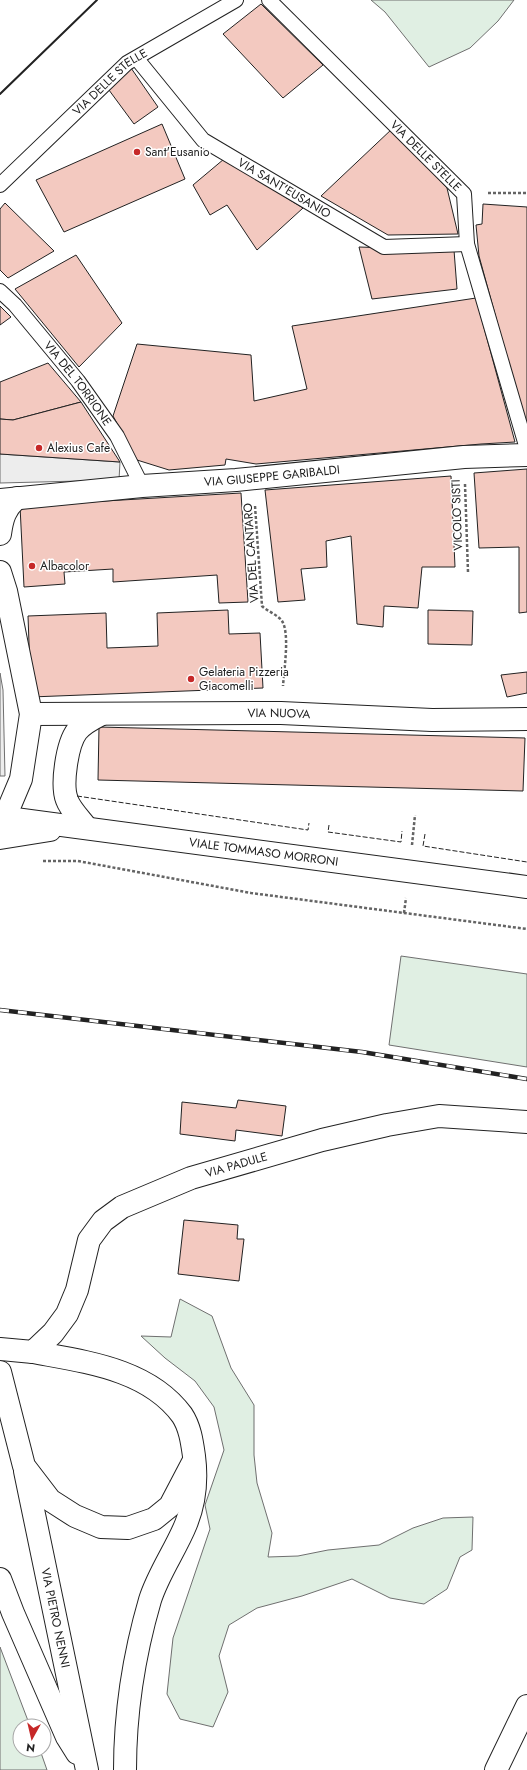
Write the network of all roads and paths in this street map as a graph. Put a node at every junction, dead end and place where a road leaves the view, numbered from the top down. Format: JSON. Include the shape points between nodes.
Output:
{"nodes":[{"id":1,"x":236,"y":0,"type":"edge"},
{"id":2,"x":269,"y":0,"type":"edge"},
{"id":3,"x":137,"y":59,"type":"junction"},
{"id":4,"x":0,"y":185,"type":"edge"},
{"id":5,"x":527,"y":193,"type":"edge"},
{"id":6,"x":464,"y":194,"type":"junction"},
{"id":7,"x":467,"y":244,"type":"junction"},
{"id":8,"x":0,"y":291,"type":"edge"},
{"id":9,"x":527,"y":449,"type":"edge"},
{"id":10,"x":527,"y":455,"type":"edge"},
{"id":11,"x":464,"y":457,"type":"junction"},
{"id":12,"x":255,"y":477,"type":"junction"},
{"id":13,"x":142,"y":486,"type":"junction"},
{"id":14,"x":9,"y":499,"type":"edge"},
{"id":15,"x":0,"y":534,"type":"edge"},
{"id":16,"x":0,"y":572,"type":"edge"},
{"id":17,"x":468,"y":572,"type":"dead end"},
{"id":18,"x":282,"y":712,"type":"junction"},
{"id":19,"x":31,"y":714,"type":"junction"},
{"id":20,"x":100,"y":715,"type":"junction"},
{"id":21,"x":527,"y":719,"type":"edge"},
{"id":22,"x":2,"y":817,"type":"edge"},
{"id":23,"x":78,"y":827,"type":"junction"},
{"id":24,"x":0,"y":838,"type":"edge"},
{"id":25,"x":39,"y":861,"type":"dead end"},
{"id":26,"x":527,"y":887,"type":"edge"},
{"id":27,"x":527,"y":929,"type":"edge"},
{"id":28,"x":527,"y":1122,"type":"edge"},
{"id":29,"x":0,"y":1349,"type":"edge"},
{"id":30,"x":33,"y":1352,"type":"junction"},
{"id":31,"x":0,"y":1372,"type":"edge"},
{"id":32,"x":194,"y":1459,"type":"junction"},
{"id":33,"x":24,"y":1466,"type":"junction"},
{"id":34,"x":0,"y":1579,"type":"edge"},
{"id":35,"x":527,"y":1706,"type":"edge"},
{"id":36,"x":87,"y":1769,"type":"edge"},
{"id":37,"x":125,"y":1770,"type":"edge"},
{"id":38,"x":496,"y":1770,"type":"edge"}],
"edges":[{"from":1,"to":3,"type":"lane","name":"VIA DELLE STELLE"},
{"from":2,"to":6,"type":"lane","name":"VIA DELLE STELLE"},
{"from":3,"to":4,"type":"lane","name":"VIA DELLE STELLE","via":[[127,63]]},
{"from":3,"to":7,"type":"lane","name":"VIA SANT'EUSANIO","via":[[203,140],[384,247]]},
{"from":5,"to":6,"type":"path"},
{"from":6,"to":7,"type":"lane","name":"VIA DELLE STELLE"},
{"from":7,"to":9,"type":"lane","name":"VIA DELLE STELLE"},
{"from":8,"to":13,"type":"lane","name":"VIA DEL TORRIONE","via":[[15,305],[78,381],[117,436]]},
{"from":10,"to":11,"type":"street","name":"VIA GIUSEPPE GARIBALDI"},
{"from":11,"to":12,"type":"street","name":"VIA GIUSEPPE GARIBALDI"},
{"from":11,"to":17,"type":"path","name":"VICOLO SISTI"},
{"from":12,"to":13,"type":"street","name":"VIA GIUSEPPE GARIBALDI"},
{"from":12,"to":18,"type":"path","name":"VIA DEL CANTARO","via":[[262,606],[281,619],[286,628]]},
{"from":13,"to":14,"type":"street","name":"VIA GIUSEPPE GARIBALDI"},
{"from":14,"to":15,"type":"street","via":[[10,505],[2,518]]},
{"from":16,"to":19,"type":"street"},
{"from":18,"to":20,"type":"street","name":"VIA NUOVA"},
{"from":18,"to":21,"type":"street","name":"VIA NUOVA","via":[[432,720]]},
{"from":19,"to":20,"type":"street","name":"VIA NUOVA"},
{"from":19,"to":22,"type":"street","via":[[21,780]]},
{"from":20,"to":23,"type":"street","via":[[77,731],[70,748],[64,792]]},
{"from":22,"to":23,"type":"street","name":"VIALE TOMMASO MORRONI"},
{"from":23,"to":24,"type":"street"},
{"from":23,"to":26,"type":"street","name":"VIALE TOMMASO MORRONI"},
{"from":25,"to":27,"type":"path","via":[[78,862],[251,893]]},
{"from":28,"to":30,"type":"street","name":"VIA PADULE","via":[[439,1116],[387,1125],[322,1140],[191,1178],[122,1207],[103,1221],[89,1240],[77,1290],[67,1314],[53,1333]]},
{"from":29,"to":30,"type":"street"},
{"from":30,"to":32,"type":"street","via":[[81,1361],[147,1382],[183,1416],[192,1439]]},
{"from":31,"to":33,"type":"street","name":"VIA PIETRO NENNI"},
{"from":32,"to":33,"type":"street","via":[[170,1506],[154,1519],[128,1528],[100,1527],[75,1516],[50,1500]]},
{"from":32,"to":37,"type":"street","via":[[196,1487],[186,1523],[151,1599],[134,1668],[125,1745]]},
{"from":33,"to":36,"type":"street","name":"VIA PIETRO NENNI"},
{"from":34,"to":36,"type":"street","via":[[67,1737]]},
{"from":35,"to":38,"type":"street"}]}
